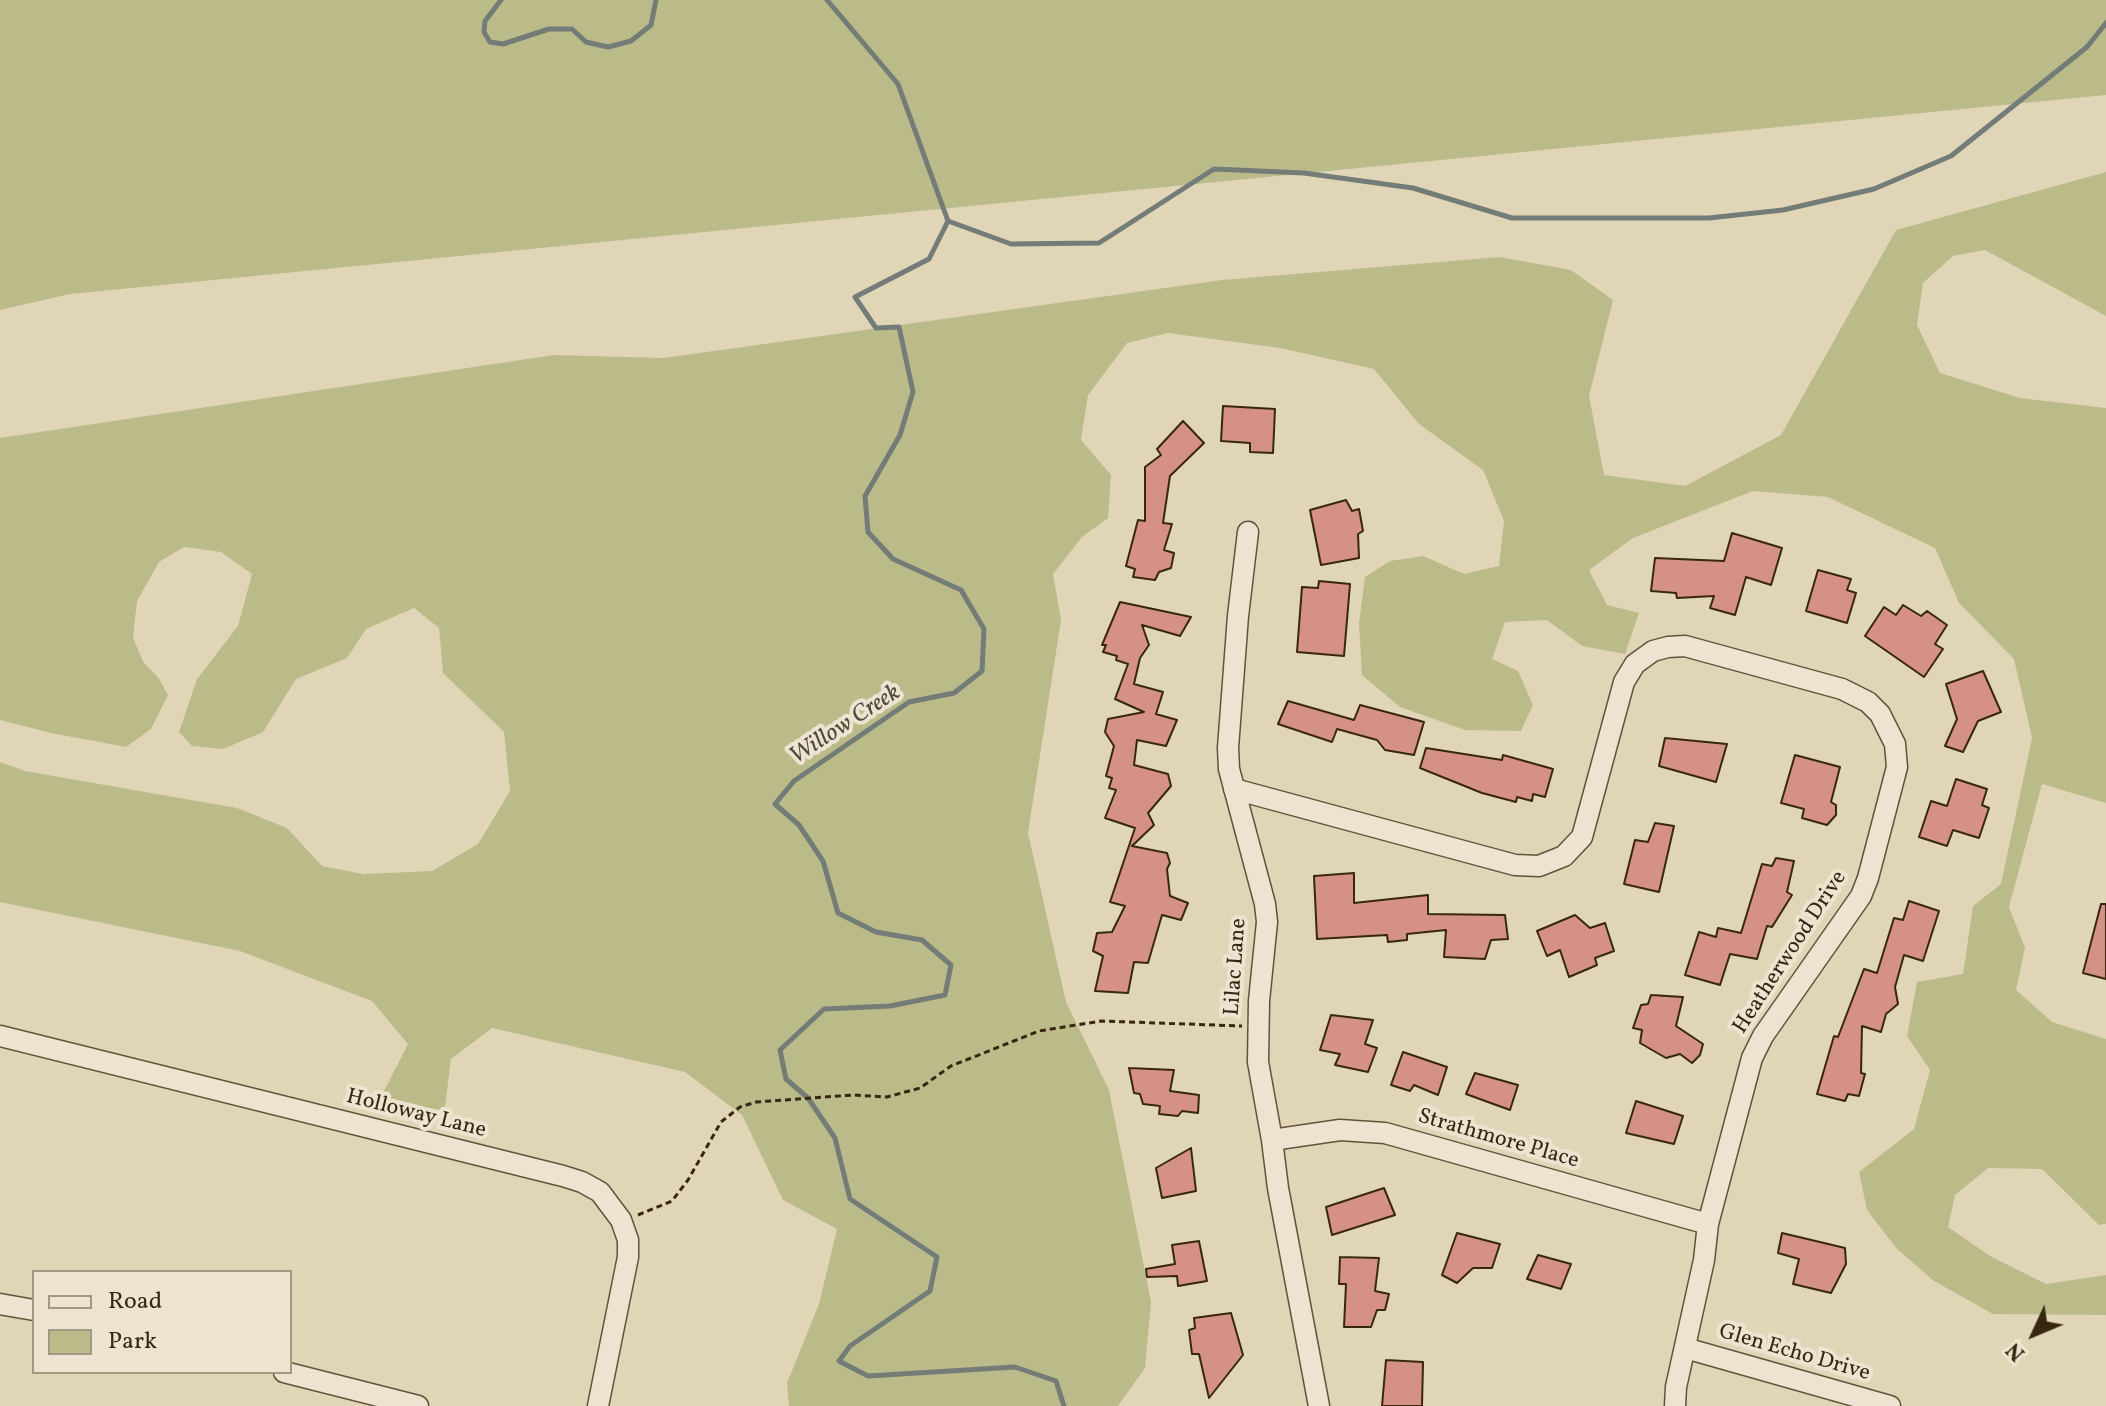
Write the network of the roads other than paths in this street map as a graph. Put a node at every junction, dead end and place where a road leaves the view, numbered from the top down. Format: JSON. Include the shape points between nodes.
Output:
{"nodes":[{"id":1,"x":1248,"y":532,"type":"dead end"},
{"id":2,"x":1234,"y":789,"type":"junction"},
{"id":3,"x":0,"y":1036,"type":"edge"},
{"id":4,"x":1272,"y":1140,"type":"junction"},
{"id":5,"x":1708,"y":1224,"type":"junction"},
{"id":6,"x":0,"y":1304,"type":"edge"},
{"id":7,"x":32,"y":1310,"type":"edge"},
{"id":8,"x":1685,"y":1348,"type":"junction"},
{"id":9,"x":292,"y":1374,"type":"edge"},
{"id":10,"x":418,"y":1406,"type":"edge"},
{"id":11,"x":598,"y":1406,"type":"edge"},
{"id":12,"x":1319,"y":1406,"type":"edge"},
{"id":13,"x":1675,"y":1406,"type":"edge"},
{"id":14,"x":1890,"y":1406,"type":"edge"}],
"edges":[{"from":1,"to":2,"type":"street","name":"Lilac Lane","via":[[1228,748]]},
{"from":2,"to":4,"type":"street","name":"Lilac Lane","via":[[1267,922],[1257,1027]]},
{"from":2,"to":5,"type":"street","name":"Heatherwood Drive","via":[[1515,865],[1539,866],[1564,856],[1582,837],[1624,682],[1635,664],[1653,651],[1685,646],[1842,689],[1868,702],[1889,728],[1897,761],[1868,878],[1752,1058]]},
{"from":3,"to":11,"type":"street","name":"Holloway Lane","via":[[563,1176],[600,1192],[621,1220],[628,1240]]},
{"from":4,"to":5,"type":"street","name":"Strathmore Place","via":[[1340,1130],[1385,1133]]},
{"from":4,"to":12,"type":"street","name":"Lilac Lane"},
{"from":5,"to":8,"type":"street","name":"Heatherwood Drive"},
{"from":6,"to":7,"type":"street"},
{"from":8,"to":13,"type":"street","name":"Heatherwood Drive"},
{"from":8,"to":14,"type":"street","name":"Glen Echo Drive"},
{"from":9,"to":10,"type":"street"}]}
